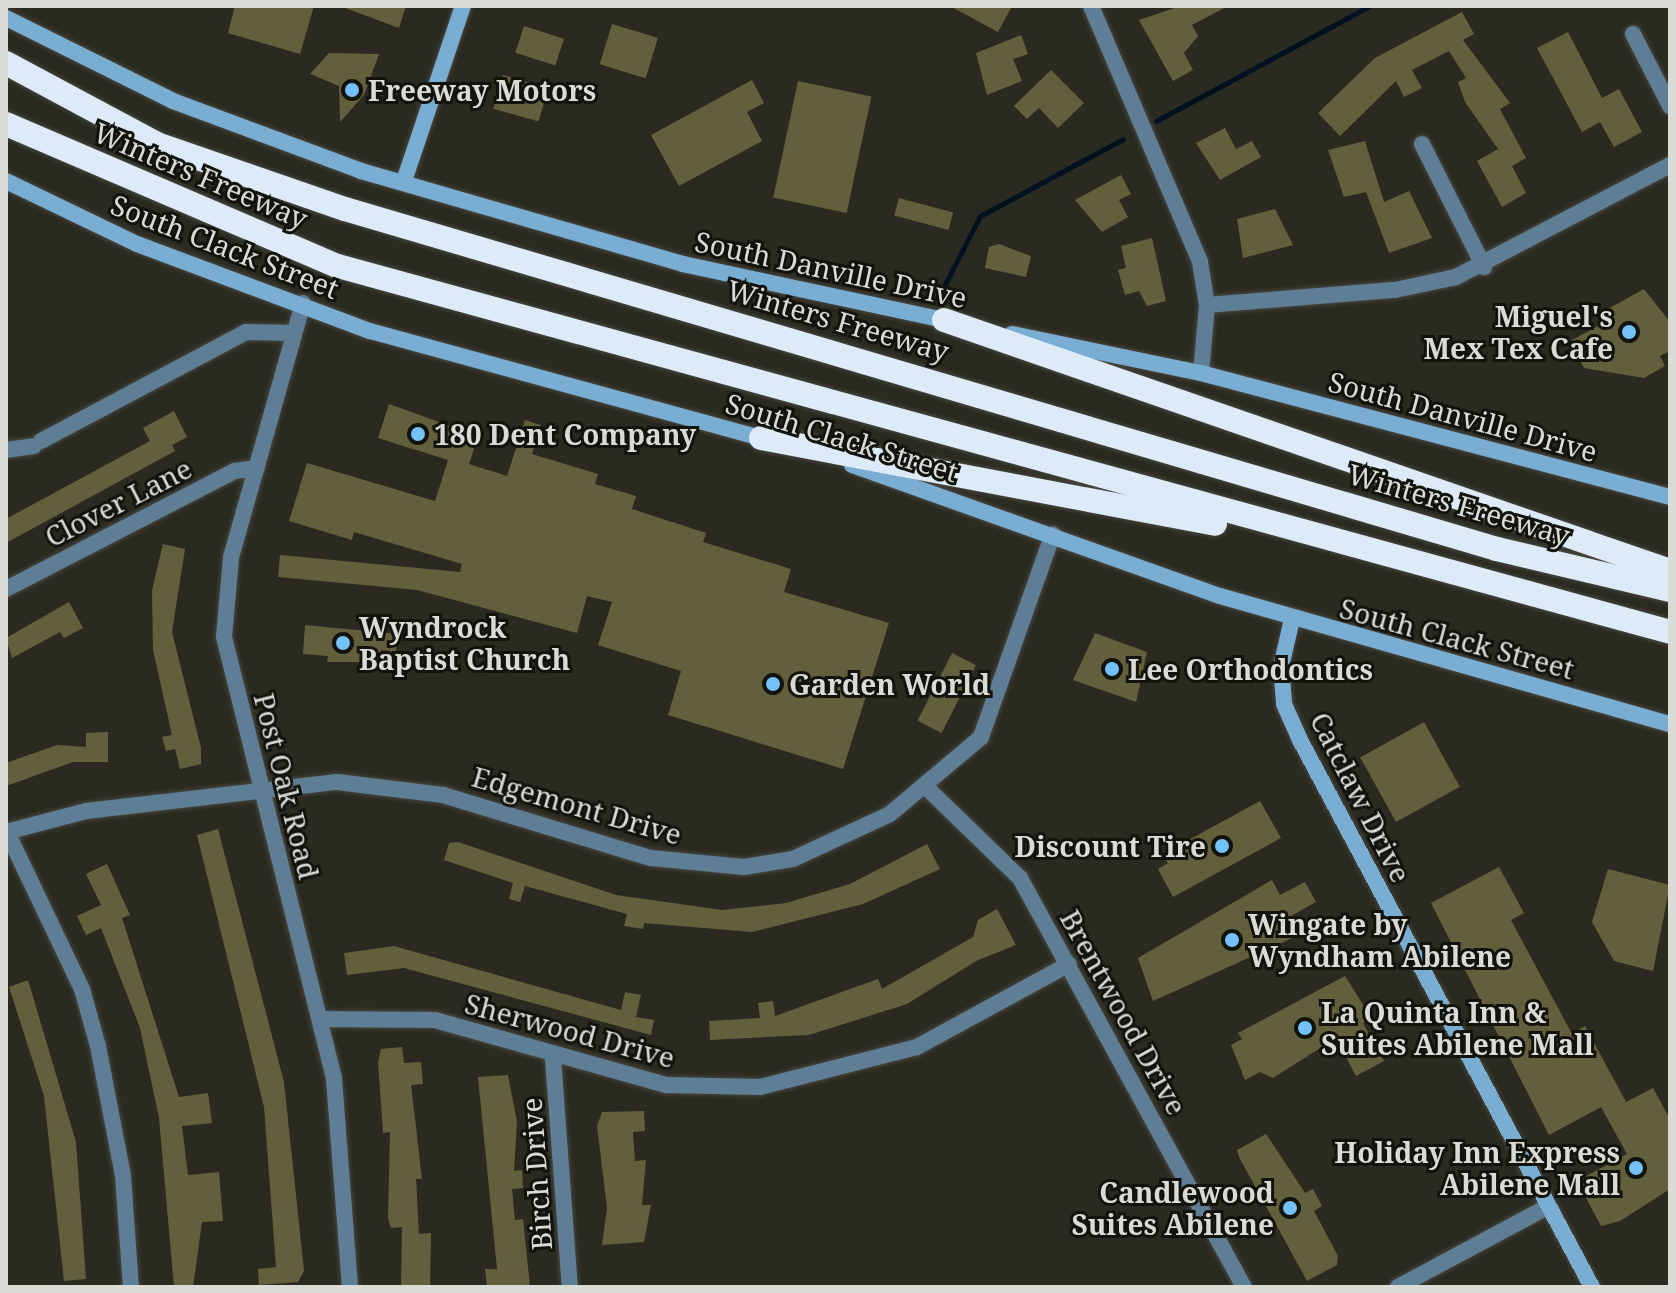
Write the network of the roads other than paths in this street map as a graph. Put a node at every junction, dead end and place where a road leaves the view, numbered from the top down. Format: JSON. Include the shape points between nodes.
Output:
{"nodes":[{"id":1,"x":463,"y":6,"type":"edge"},
{"id":2,"x":1091,"y":6,"type":"edge"},
{"id":3,"x":6,"y":18,"type":"edge"},
{"id":4,"x":1633,"y":34,"type":"dead end"},
{"id":5,"x":6,"y":63,"type":"edge"},
{"id":6,"x":1670,"y":106,"type":"edge"},
{"id":7,"x":6,"y":124,"type":"edge"},
{"id":8,"x":1422,"y":144,"type":"dead end"},
{"id":9,"x":1670,"y":165,"type":"edge"},
{"id":10,"x":6,"y":181,"type":"edge"},
{"id":11,"x":404,"y":181,"type":"junction"},
{"id":12,"x":1484,"y":267,"type":"junction"},
{"id":13,"x":303,"y":303,"type":"junction"},
{"id":14,"x":1207,"y":305,"type":"junction"},
{"id":15,"x":944,"y":320,"type":"junction"},
{"id":16,"x":294,"y":333,"type":"junction"},
{"id":17,"x":1201,"y":373,"type":"junction"},
{"id":18,"x":761,"y":438,"type":"junction"},
{"id":19,"x":6,"y":450,"type":"edge"},
{"id":20,"x":257,"y":468,"type":"junction"},
{"id":21,"x":1670,"y":497,"type":"edge"},
{"id":22,"x":1053,"y":534,"type":"junction"},
{"id":23,"x":1670,"y":571,"type":"edge"},
{"id":24,"x":1470,"y":578,"type":"junction"},
{"id":25,"x":6,"y":589,"type":"edge"},
{"id":26,"x":1670,"y":590,"type":"edge"},
{"id":27,"x":1292,"y":619,"type":"junction"},
{"id":28,"x":1670,"y":632,"type":"edge"},
{"id":29,"x":1670,"y":724,"type":"edge"},
{"id":30,"x":926,"y":787,"type":"junction"},
{"id":31,"x":260,"y":792,"type":"junction"},
{"id":32,"x":6,"y":832,"type":"edge"},
{"id":33,"x":1069,"y":964,"type":"junction"},
{"id":34,"x":320,"y":1019,"type":"junction"},
{"id":35,"x":553,"y":1058,"type":"junction"},
{"id":36,"x":1549,"y":1206,"type":"junction"},
{"id":37,"x":131,"y":1287,"type":"edge"},
{"id":38,"x":350,"y":1287,"type":"edge"},
{"id":39,"x":570,"y":1287,"type":"edge"},
{"id":40,"x":1244,"y":1287,"type":"edge"},
{"id":41,"x":1398,"y":1287,"type":"edge"},
{"id":42,"x":1592,"y":1287,"type":"edge"}],
"edges":[{"from":1,"to":11,"type":"main road"},
{"from":2,"to":14,"type":"street","via":[[1105,54],[1188,227]]},
{"from":3,"to":11,"type":"main road","name":"South Danville Drive","via":[[173,101]]},
{"from":4,"to":6,"type":"street"},
{"from":5,"to":26,"type":"highway","name":"Winters Freeway","via":[[157,144],[345,209],[1497,549]]},
{"from":7,"to":24,"type":"highway","name":"Winters Freeway","via":[[338,266]]},
{"from":8,"to":12,"type":"street"},
{"from":9,"to":12,"type":"street"},
{"from":10,"to":13,"type":"main road","name":"South Clack Street","via":[[137,244]]},
{"from":11,"to":15,"type":"main road","name":"South Danville Drive","via":[[683,264]]},
{"from":12,"to":14,"type":"street","via":[[1395,290]]},
{"from":13,"to":16,"type":"street","name":"Post Oak Road"},
{"from":13,"to":18,"type":"main road","name":"South Clack Street","via":[[424,347]]},
{"from":14,"to":17,"type":"street"},
{"from":15,"to":17,"type":"main road","name":"South Danville Drive"},
{"from":15,"to":23,"type":"highway"},
{"from":16,"to":19,"type":"street","via":[[246,332],[38,444]]},
{"from":16,"to":20,"type":"street","name":"Post Oak Road"},
{"from":17,"to":21,"type":"main road","name":"South Danville Drive"},
{"from":18,"to":22,"type":"main road","name":"South Clack Street"},
{"from":18,"to":24,"type":"highway"},
{"from":20,"to":25,"type":"street","name":"Clover Lane","via":[[235,471]]},
{"from":20,"to":31,"type":"street","name":"Post Oak Road","via":[[231,558],[224,637]]},
{"from":22,"to":27,"type":"main road","name":"South Clack Street"},
{"from":22,"to":30,"type":"street","name":"Edgemont Drive","via":[[981,737]]},
{"from":24,"to":28,"type":"highway","name":"Winters Freeway"},
{"from":27,"to":29,"type":"main road","name":"South Clack Street"},
{"from":27,"to":36,"type":"main road","name":"Catclaw Drive","via":[[1281,667],[1284,704]]},
{"from":30,"to":31,"type":"street","name":"Edgemont Drive","via":[[829,847],[744,867],[651,858],[395,785],[337,782]]},
{"from":30,"to":33,"type":"street","name":"Brentwood Drive","via":[[1005,858]]},
{"from":31,"to":32,"type":"street","name":"Edgemont Drive","via":[[86,811]]},
{"from":31,"to":34,"type":"street","name":"Post Oak Road"},
{"from":32,"to":37,"type":"street","via":[[82,989],[98,1046],[123,1176]]},
{"from":33,"to":35,"type":"street","name":"Sherwood Drive","via":[[917,1047],[814,1077],[713,1089]]},
{"from":33,"to":40,"type":"street","name":"Brentwood Drive"},
{"from":34,"to":35,"type":"street","name":"Sherwood Drive","via":[[435,1020]]},
{"from":34,"to":38,"type":"street","name":"Post Oak Road","via":[[334,1079]]},
{"from":35,"to":39,"type":"street","name":"Birch Drive"},
{"from":36,"to":41,"type":"street"},
{"from":36,"to":42,"type":"main road","name":"Catclaw Drive"}]}
